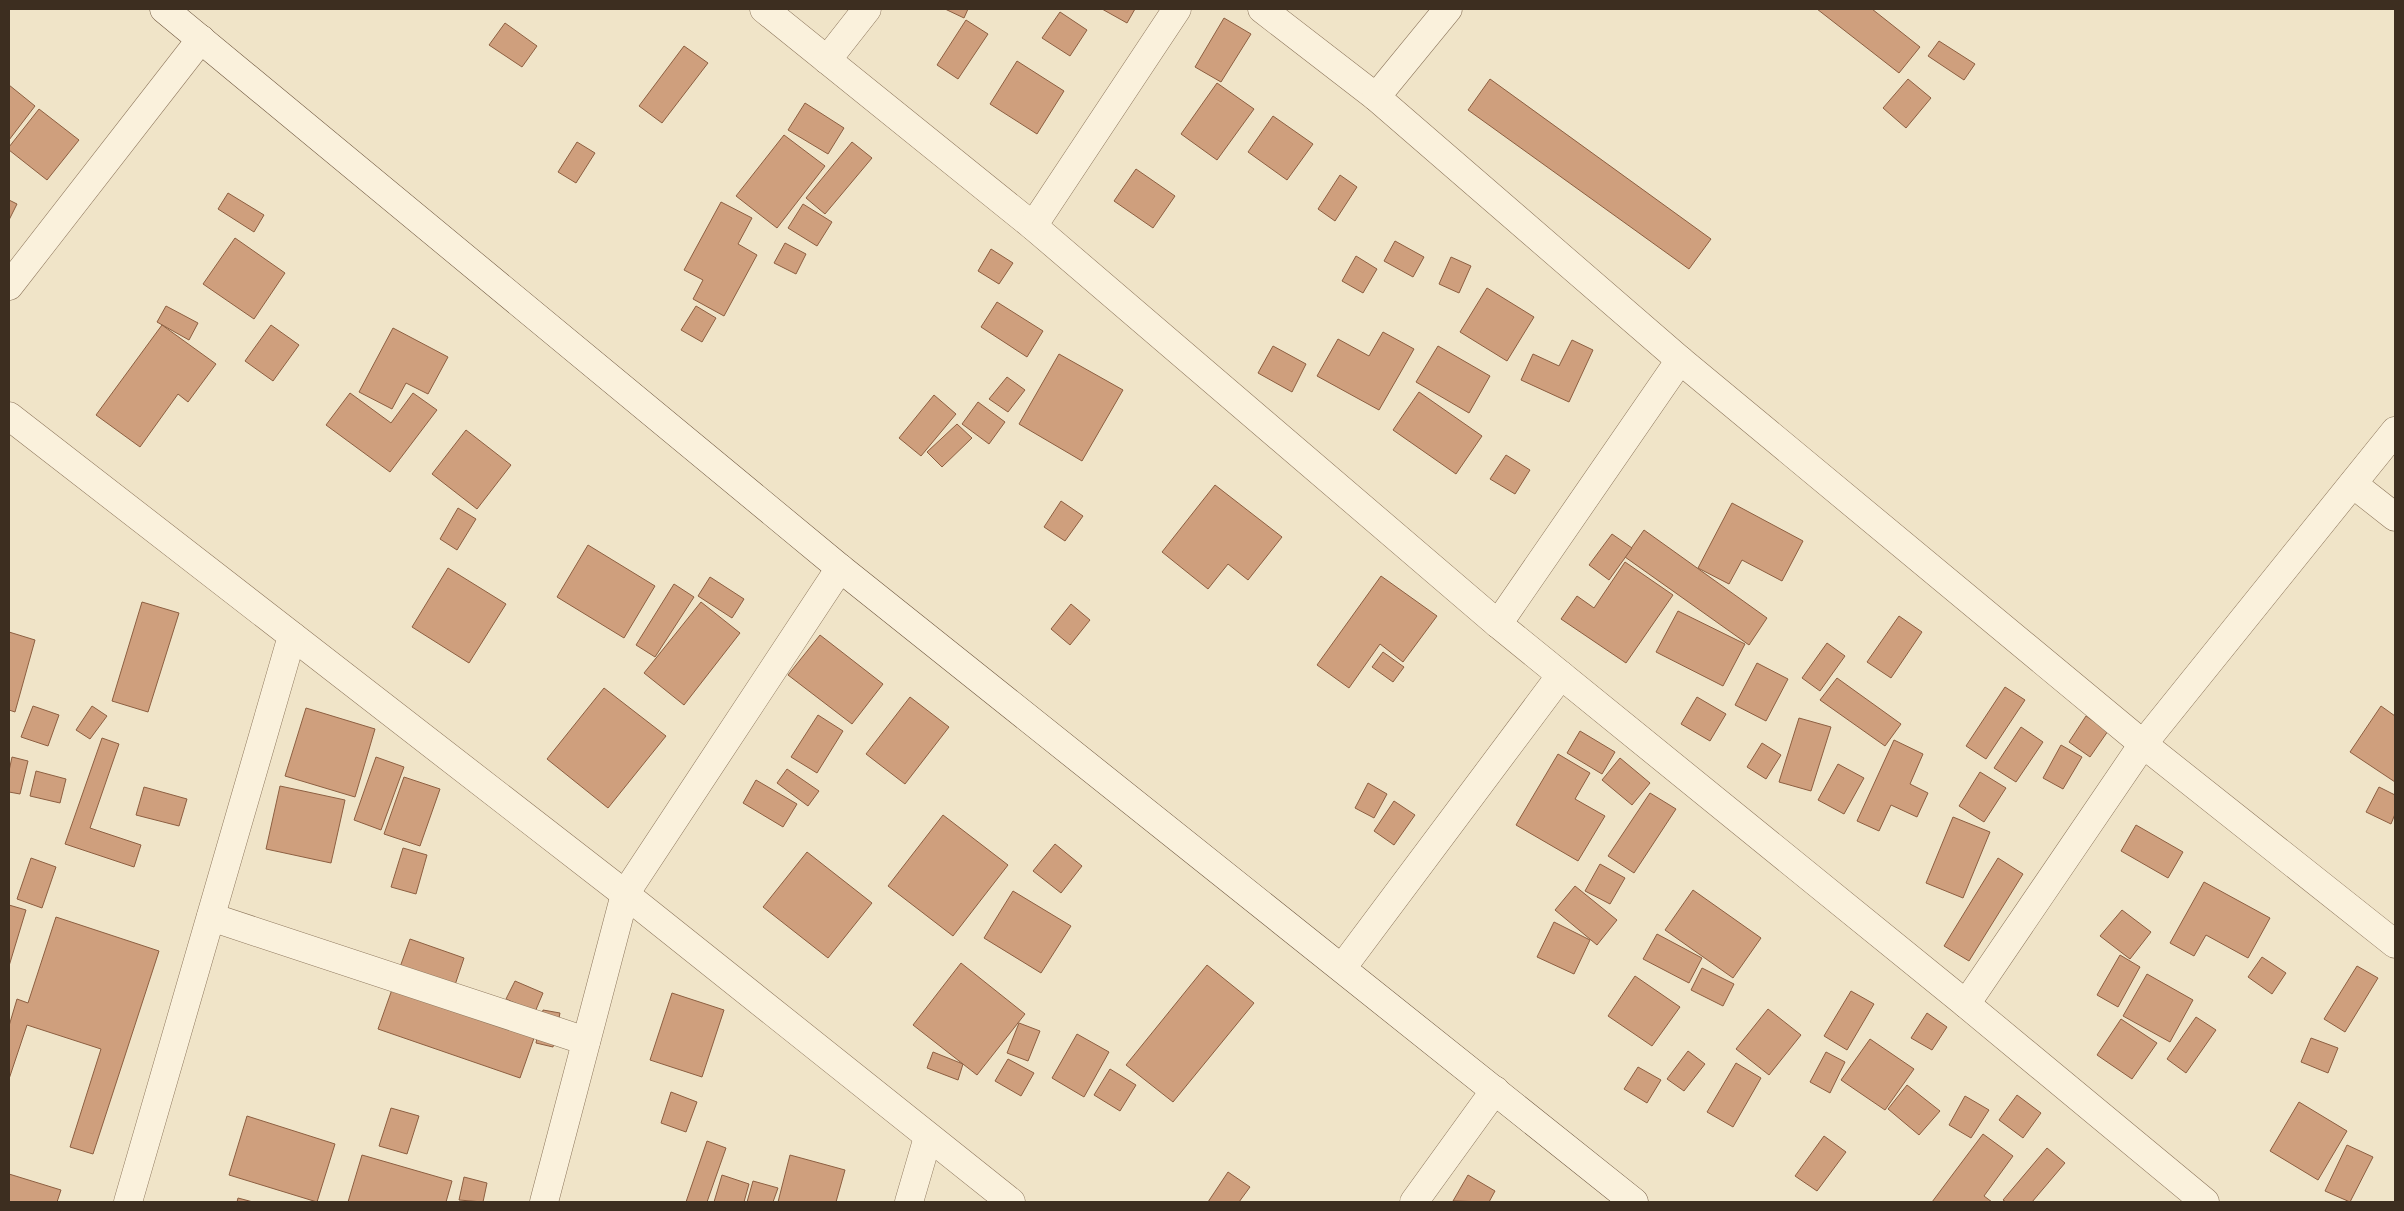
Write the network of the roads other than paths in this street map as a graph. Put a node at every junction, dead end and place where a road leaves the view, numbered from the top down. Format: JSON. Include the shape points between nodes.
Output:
{"nodes":[{"id":1,"x":164,"y":9,"type":"edge"},
{"id":2,"x":764,"y":9,"type":"edge"},
{"id":3,"x":867,"y":9,"type":"edge"},
{"id":4,"x":1177,"y":9,"type":"edge"},
{"id":5,"x":1262,"y":9,"type":"edge"},
{"id":6,"x":1448,"y":9,"type":"edge"},
{"id":7,"x":201,"y":39,"type":"junction"},
{"id":8,"x":826,"y":60,"type":"junction"},
{"id":9,"x":1376,"y":97,"type":"junction"},
{"id":10,"x":1033,"y":226,"type":"junction"},
{"id":11,"x":9,"y":286,"type":"edge"},
{"id":12,"x":1680,"y":360,"type":"junction"},
{"id":13,"x":9,"y":416,"type":"edge"},
{"id":14,"x":2395,"y":431,"type":"edge"},
{"id":15,"x":2353,"y":484,"type":"junction"},
{"id":16,"x":2395,"y":517,"type":"edge"},
{"id":17,"x":840,"y":568,"type":"junction"},
{"id":18,"x":1498,"y":624,"type":"junction"},
{"id":19,"x":292,"y":636,"type":"junction"},
{"id":20,"x":1561,"y":675,"type":"junction"},
{"id":21,"x":2143,"y":744,"type":"junction"},
{"id":22,"x":625,"y":894,"type":"junction"},
{"id":23,"x":211,"y":917,"type":"junction"},
{"id":24,"x":2395,"y":944,"type":"edge"},
{"id":25,"x":1342,"y":968,"type":"junction"},
{"id":26,"x":1966,"y":1004,"type":"junction"},
{"id":27,"x":586,"y":1041,"type":"junction"},
{"id":28,"x":1495,"y":1090,"type":"junction"},
{"id":29,"x":928,"y":1137,"type":"junction"},
{"id":30,"x":128,"y":1202,"type":"edge"},
{"id":31,"x":544,"y":1202,"type":"edge"},
{"id":32,"x":908,"y":1202,"type":"edge"},
{"id":33,"x":1011,"y":1202,"type":"edge"},
{"id":34,"x":1414,"y":1202,"type":"edge"},
{"id":35,"x":1634,"y":1202,"type":"edge"},
{"id":36,"x":2205,"y":1202,"type":"edge"}],
"edges":[{"from":1,"to":7,"type":"street"},
{"from":2,"to":8,"type":"street"},
{"from":3,"to":8,"type":"street"},
{"from":4,"to":10,"type":"street"},
{"from":5,"to":9,"type":"street"},
{"from":6,"to":9,"type":"street"},
{"from":7,"to":11,"type":"street"},
{"from":7,"to":17,"type":"street"},
{"from":8,"to":10,"type":"street"},
{"from":9,"to":12,"type":"street"},
{"from":10,"to":18,"type":"street"},
{"from":12,"to":18,"type":"street"},
{"from":12,"to":21,"type":"street"},
{"from":13,"to":19,"type":"street"},
{"from":14,"to":15,"type":"street"},
{"from":15,"to":16,"type":"street"},
{"from":15,"to":21,"type":"street"},
{"from":17,"to":22,"type":"street"},
{"from":17,"to":25,"type":"street"},
{"from":18,"to":20,"type":"street"},
{"from":19,"to":22,"type":"street"},
{"from":19,"to":23,"type":"street"},
{"from":20,"to":25,"type":"street"},
{"from":20,"to":26,"type":"street"},
{"from":21,"to":24,"type":"street"},
{"from":21,"to":26,"type":"street"},
{"from":22,"to":27,"type":"street"},
{"from":22,"to":29,"type":"street"},
{"from":23,"to":27,"type":"street"},
{"from":23,"to":30,"type":"street"},
{"from":25,"to":28,"type":"street"},
{"from":26,"to":36,"type":"street"},
{"from":27,"to":31,"type":"street"},
{"from":28,"to":34,"type":"street"},
{"from":28,"to":35,"type":"street"},
{"from":29,"to":32,"type":"street"},
{"from":29,"to":33,"type":"street"}]}
